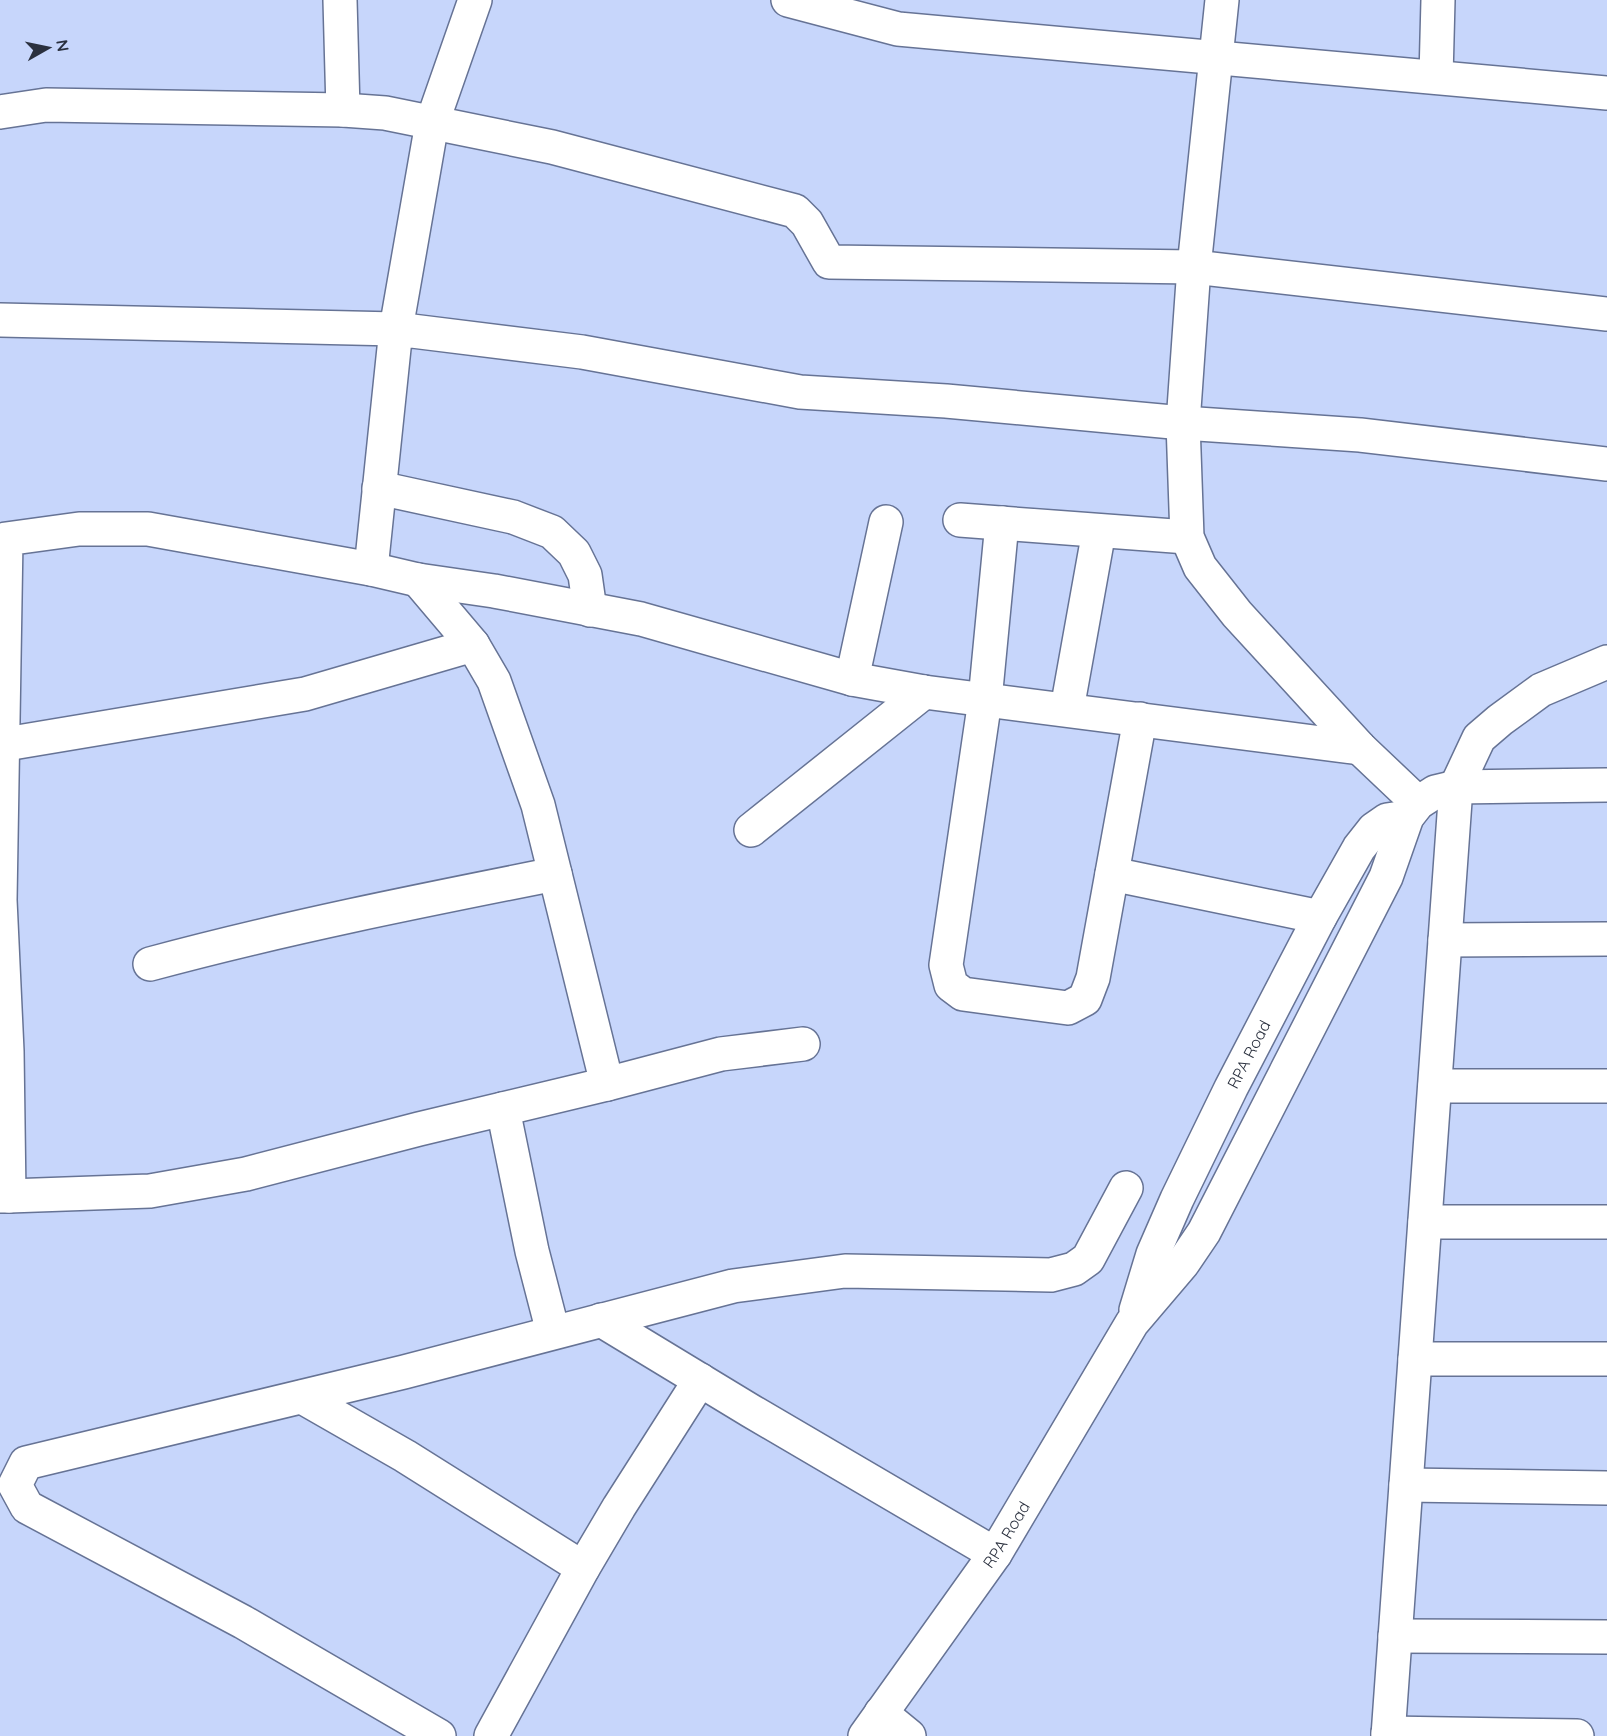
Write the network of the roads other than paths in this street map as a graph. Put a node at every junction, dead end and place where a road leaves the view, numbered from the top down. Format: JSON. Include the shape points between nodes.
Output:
{"nodes":[{"id":1,"x":340,"y":0,"type":"edge"},
{"id":2,"x":475,"y":0,"type":"edge"},
{"id":3,"x":788,"y":0,"type":"edge"},
{"id":4,"x":1221,"y":0,"type":"edge"},
{"id":5,"x":1438,"y":0,"type":"edge"},
{"id":6,"x":1216,"y":57,"type":"junction"},
{"id":7,"x":1436,"y":77,"type":"junction"},
{"id":8,"x":1607,"y":93,"type":"edge"},
{"id":9,"x":343,"y":110,"type":"junction"},
{"id":10,"x":0,"y":112,"type":"edge"},
{"id":11,"x":432,"y":123,"type":"junction"},
{"id":12,"x":1194,"y":267,"type":"junction"},
{"id":13,"x":1607,"y":314,"type":"edge"},
{"id":14,"x":0,"y":320,"type":"edge"},
{"id":15,"x":396,"y":329,"type":"junction"},
{"id":16,"x":1183,"y":423,"type":"junction"},
{"id":17,"x":1607,"y":464,"type":"edge"},
{"id":18,"x":379,"y":488,"type":"junction"},
{"id":19,"x":960,"y":520,"type":"dead end"},
{"id":20,"x":886,"y":522,"type":"dead end"},
{"id":21,"x":1002,"y":523,"type":"junction"},
{"id":22,"x":1099,"y":531,"type":"junction"},
{"id":23,"x":1187,"y":537,"type":"junction"},
{"id":24,"x":3,"y":539,"type":"edge"},
{"id":25,"x":371,"y":569,"type":"junction"},
{"id":26,"x":418,"y":580,"type":"junction"},
{"id":27,"x":590,"y":610,"type":"junction"},
{"id":28,"x":473,"y":645,"type":"junction"},
{"id":29,"x":1607,"y":662,"type":"edge"},
{"id":30,"x":852,"y":679,"type":"junction"},
{"id":31,"x":924,"y":692,"type":"junction"},
{"id":32,"x":985,"y":700,"type":"junction"},
{"id":33,"x":1067,"y":709,"type":"junction"},
{"id":34,"x":1140,"y":719,"type":"junction"},
{"id":35,"x":2,"y":745,"type":"edge"},
{"id":36,"x":1360,"y":748,"type":"junction"},
{"id":37,"x":1607,"y":785,"type":"edge"},
{"id":38,"x":1456,"y":787,"type":"junction"},
{"id":39,"x":1412,"y":810,"type":"junction"},
{"id":40,"x":751,"y":830,"type":"dead end"},
{"id":41,"x":555,"y":874,"type":"junction"},
{"id":42,"x":1112,"y":874,"type":"junction"},
{"id":43,"x":1320,"y":917,"type":"junction"},
{"id":44,"x":1607,"y":939,"type":"edge"},
{"id":45,"x":1445,"y":940,"type":"junction"},
{"id":46,"x":150,"y":964,"type":"dead end"},
{"id":47,"x":2,"y":975,"type":"edge"},
{"id":48,"x":803,"y":1044,"type":"dead end"},
{"id":49,"x":607,"y":1084,"type":"junction"},
{"id":50,"x":1434,"y":1086,"type":"junction"},
{"id":51,"x":1607,"y":1086,"type":"edge"},
{"id":52,"x":503,"y":1109,"type":"junction"},
{"id":53,"x":1126,"y":1188,"type":"dead end"},
{"id":54,"x":4,"y":1196,"type":"edge"},
{"id":55,"x":1425,"y":1222,"type":"junction"},
{"id":56,"x":1607,"y":1222,"type":"edge"},
{"id":57,"x":601,"y":1320,"type":"junction"},
{"id":58,"x":1132,"y":1323,"type":"junction"},
{"id":59,"x":553,"y":1332,"type":"junction"},
{"id":60,"x":1415,"y":1359,"type":"junction"},
{"id":61,"x":1607,"y":1359,"type":"edge"},
{"id":62,"x":700,"y":1380,"type":"junction"},
{"id":63,"x":302,"y":1397,"type":"junction"},
{"id":64,"x":1406,"y":1485,"type":"junction"},
{"id":65,"x":1607,"y":1488,"type":"edge"},
{"id":66,"x":995,"y":1554,"type":"junction"},
{"id":67,"x":583,"y":1568,"type":"junction"},
{"id":68,"x":1395,"y":1636,"type":"junction"},
{"id":69,"x":1607,"y":1636,"type":"edge"},
{"id":70,"x":873,"y":1724,"type":"edge"},
{"id":71,"x":1388,"y":1734,"type":"edge"},
{"id":72,"x":439,"y":1736,"type":"edge"},
{"id":73,"x":491,"y":1736,"type":"edge"},
{"id":74,"x":909,"y":1736,"type":"edge"},
{"id":75,"x":1577,"y":1736,"type":"edge"}],
"edges":[{"from":1,"to":9,"type":"street"},
{"from":2,"to":11,"type":"street"},
{"from":3,"to":6,"type":"street","via":[[898,29]]},
{"from":4,"to":6,"type":"street"},
{"from":5,"to":7,"type":"street"},
{"from":6,"to":7,"type":"street"},
{"from":6,"to":12,"type":"street"},
{"from":7,"to":8,"type":"street"},
{"from":9,"to":10,"type":"street","via":[[46,105]]},
{"from":9,"to":11,"type":"street","via":[[385,113]]},
{"from":11,"to":12,"type":"street","via":[[552,147],[795,211],[807,223],[829,262]]},
{"from":11,"to":15,"type":"street"},
{"from":12,"to":13,"type":"street"},
{"from":12,"to":16,"type":"street"},
{"from":14,"to":15,"type":"street"},
{"from":15,"to":16,"type":"street","via":[[582,352],[800,392]]},
{"from":15,"to":18,"type":"street"},
{"from":16,"to":17,"type":"street","via":[[1360,435]]},
{"from":16,"to":23,"type":"street"},
{"from":18,"to":25,"type":"street"},
{"from":18,"to":27,"type":"street","via":[[513,517],[552,532],[574,552],[585,575]]},
{"from":19,"to":21,"type":"street"},
{"from":20,"to":30,"type":"street"},
{"from":21,"to":22,"type":"street"},
{"from":21,"to":32,"type":"street"},
{"from":22,"to":23,"type":"street"},
{"from":22,"to":33,"type":"street"},
{"from":23,"to":36,"type":"street","via":[[1200,567],[1237,614]]},
{"from":24,"to":25,"type":"street","via":[[79,529],[148,529]]},
{"from":24,"to":35,"type":"street"},
{"from":25,"to":26,"type":"street"},
{"from":26,"to":27,"type":"street"},
{"from":26,"to":28,"type":"street"},
{"from":27,"to":30,"type":"street","via":[[641,619]]},
{"from":28,"to":35,"type":"street","via":[[305,694]]},
{"from":28,"to":41,"type":"street","via":[[494,681],[538,805]]},
{"from":29,"to":38,"type":"street","via":[[1540,690],[1500,720],[1479,738]]},
{"from":30,"to":31,"type":"street"},
{"from":31,"to":32,"type":"street"},
{"from":31,"to":40,"type":"street"},
{"from":32,"to":33,"type":"street"},
{"from":32,"to":42,"type":"street","via":[[946,964],[951,985],[963,994],[1068,1008],[1085,999],[1093,978]]},
{"from":33,"to":34,"type":"street"},
{"from":34,"to":36,"type":"street"},
{"from":34,"to":42,"type":"street"},
{"from":35,"to":47,"type":"street"},
{"from":36,"to":39,"type":"street"},
{"from":37,"to":38,"type":"street","name":"RPA Road"},
{"from":38,"to":39,"type":"street","name":"RPA Road","via":[[1435,792]]},
{"from":38,"to":45,"type":"street"},
{"from":39,"to":43,"type":"street","name":"RPA Road","via":[[1374,829]]},
{"from":39,"to":58,"type":"street","name":"RPA Road","via":[[1386,877],[1204,1232]]},
{"from":41,"to":46,"type":"street","via":[[215,946]]},
{"from":41,"to":49,"type":"street"},
{"from":42,"to":43,"type":"street"},
{"from":43,"to":58,"type":"street","name":"RPA Road","via":[[1177,1199],[1153,1254]]},
{"from":44,"to":45,"type":"street"},
{"from":45,"to":50,"type":"street"},
{"from":47,"to":54,"type":"street"},
{"from":48,"to":49,"type":"street","via":[[721,1054]]},
{"from":49,"to":52,"type":"street"},
{"from":50,"to":51,"type":"street"},
{"from":50,"to":55,"type":"street"},
{"from":52,"to":54,"type":"street","via":[[246,1174],[150,1191]]},
{"from":52,"to":59,"type":"street"},
{"from":53,"to":57,"type":"street","via":[[1088,1259],[1074,1269],[1051,1275],[844,1271],[733,1286]]},
{"from":55,"to":56,"type":"street"},
{"from":55,"to":60,"type":"street"},
{"from":57,"to":59,"type":"street"},
{"from":57,"to":62,"type":"street"},
{"from":58,"to":66,"type":"street","name":"RPA Road"},
{"from":59,"to":63,"type":"street"},
{"from":60,"to":61,"type":"street"},
{"from":60,"to":64,"type":"street"},
{"from":62,"to":66,"type":"street"},
{"from":62,"to":67,"type":"street"},
{"from":63,"to":67,"type":"street","via":[[405,1456]]},
{"from":63,"to":72,"type":"street","via":[[26,1463],[15,1485],[27,1507],[243,1622]]},
{"from":64,"to":65,"type":"street"},
{"from":64,"to":68,"type":"street"},
{"from":66,"to":70,"type":"street","name":"RPA Road"},
{"from":67,"to":73,"type":"street"},
{"from":68,"to":69,"type":"street"},
{"from":68,"to":71,"type":"street"},
{"from":70,"to":74,"type":"street"},
{"from":71,"to":75,"type":"street"}]}
